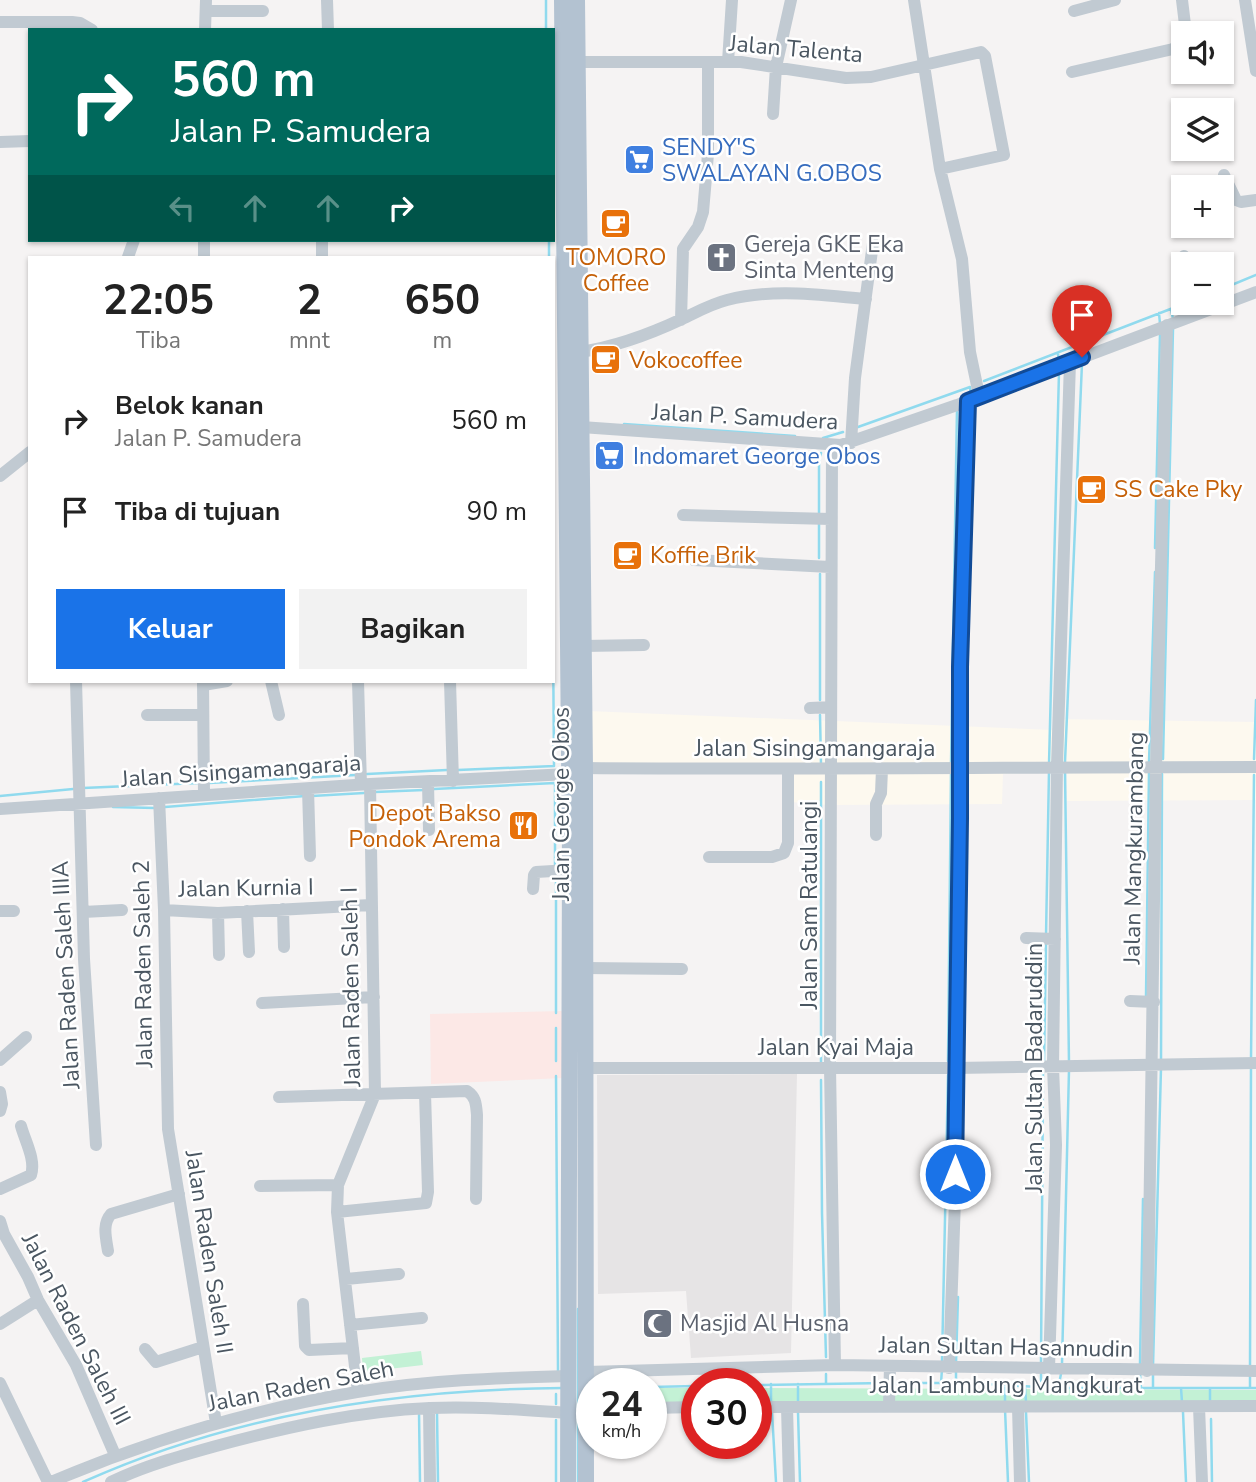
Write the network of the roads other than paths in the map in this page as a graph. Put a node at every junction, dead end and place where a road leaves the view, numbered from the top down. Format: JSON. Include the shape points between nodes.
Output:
{"nodes":[{"id":1,"x":327,"y":0,"type":"edge"},
{"id":2,"x":562,"y":0,"type":"edge"},
{"id":3,"x":577,"y":0,"type":"edge"},
{"id":4,"x":732,"y":0,"type":"edge"},
{"id":5,"x":791,"y":0,"type":"edge"},
{"id":6,"x":914,"y":0,"type":"edge"},
{"id":7,"x":1115,"y":0,"type":"edge"},
{"id":8,"x":1183,"y":0,"type":"edge"},
{"id":9,"x":1245,"y":0,"type":"edge"},
{"id":10,"x":206,"y":6,"type":"edge"},
{"id":11,"x":263,"y":10,"type":"dead end"},
{"id":12,"x":1074,"y":11,"type":"dead end"},
{"id":13,"x":1185,"y":21,"type":"edge"},
{"id":14,"x":0,"y":22,"type":"edge"},
{"id":15,"x":89,"y":28,"type":"edge"},
{"id":16,"x":205,"y":28,"type":"edge"},
{"id":17,"x":328,"y":28,"type":"edge"},
{"id":18,"x":1171,"y":49,"type":"edge"},
{"id":19,"x":578,"y":62,"type":"junction"},
{"id":20,"x":728,"y":62,"type":"junction"},
{"id":21,"x":708,"y":63,"type":"junction"},
{"id":22,"x":924,"y":65,"type":"junction"},
{"id":23,"x":776,"y":66,"type":"junction"},
{"id":24,"x":1256,"y":71,"type":"edge"},
{"id":25,"x":1072,"y":72,"type":"dead end"},
{"id":26,"x":558,"y":75,"type":"edge"},
{"id":27,"x":773,"y":114,"type":"dead end"},
{"id":28,"x":28,"y":141,"type":"edge"},
{"id":29,"x":0,"y":142,"type":"edge"},
{"id":30,"x":558,"y":164,"type":"edge"},
{"id":31,"x":940,"y":169,"type":"junction"},
{"id":32,"x":1234,"y":196,"type":"edge"},
{"id":33,"x":1256,"y":200,"type":"edge"},
{"id":34,"x":558,"y":230,"type":"edge"},
{"id":35,"x":873,"y":243,"type":"dead end"},
{"id":36,"x":1256,"y":292,"type":"edge"},
{"id":37,"x":1234,"y":298,"type":"edge"},
{"id":38,"x":866,"y":299,"type":"junction"},
{"id":39,"x":1183,"y":315,"type":"edge"},
{"id":40,"x":681,"y":320,"type":"junction"},
{"id":41,"x":1167,"y":325,"type":"junction"},
{"id":42,"x":580,"y":352,"type":"junction"},
{"id":43,"x":1070,"y":362,"type":"junction"},
{"id":44,"x":974,"y":398,"type":"junction"},
{"id":45,"x":581,"y":427,"type":"junction"},
{"id":46,"x":851,"y":443,"type":"junction"},
{"id":47,"x":832,"y":446,"type":"junction"},
{"id":48,"x":28,"y":454,"type":"edge"},
{"id":49,"x":0,"y":476,"type":"edge"},
{"id":50,"x":683,"y":515,"type":"dead end"},
{"id":51,"x":820,"y":519,"type":"junction"},
{"id":52,"x":694,"y":560,"type":"dead end"},
{"id":53,"x":830,"y":567,"type":"junction"},
{"id":54,"x":574,"y":577,"type":"junction"},
{"id":55,"x":644,"y":645,"type":"dead end"},
{"id":56,"x":583,"y":646,"type":"junction"},
{"id":57,"x":76,"y":683,"type":"edge"},
{"id":58,"x":203,"y":683,"type":"edge"},
{"id":59,"x":271,"y":683,"type":"edge"},
{"id":60,"x":358,"y":683,"type":"edge"},
{"id":61,"x":450,"y":683,"type":"edge"},
{"id":62,"x":810,"y":708,"type":"dead end"},
{"id":63,"x":831,"y":708,"type":"junction"},
{"id":64,"x":147,"y":715,"type":"dead end"},
{"id":65,"x":203,"y":715,"type":"junction"},
{"id":66,"x":279,"y":715,"type":"dead end"},
{"id":67,"x":1057,"y":766,"type":"junction"},
{"id":68,"x":1156,"y":767,"type":"junction"},
{"id":69,"x":1256,"y":767,"type":"edge"},
{"id":70,"x":584,"y":768,"type":"junction"},
{"id":71,"x":788,"y":769,"type":"junction"},
{"id":72,"x":830,"y":769,"type":"junction"},
{"id":73,"x":882,"y":769,"type":"junction"},
{"id":74,"x":958,"y":769,"type":"junction"},
{"id":75,"x":568,"y":774,"type":"junction"},
{"id":76,"x":453,"y":780,"type":"junction"},
{"id":77,"x":428,"y":782,"type":"junction"},
{"id":78,"x":366,"y":785,"type":"junction"},
{"id":79,"x":307,"y":789,"type":"junction"},
{"id":80,"x":204,"y":795,"type":"junction"},
{"id":81,"x":159,"y":798,"type":"junction"},
{"id":82,"x":79,"y":802,"type":"junction"},
{"id":83,"x":0,"y":808,"type":"edge"},
{"id":84,"x":429,"y":830,"type":"dead end"},
{"id":85,"x":876,"y":835,"type":"dead end"},
{"id":86,"x":310,"y":856,"type":"dead end"},
{"id":87,"x":709,"y":857,"type":"dead end"},
{"id":88,"x":575,"y":861,"type":"junction"},
{"id":89,"x":533,"y":889,"type":"dead end"},
{"id":90,"x":371,"y":905,"type":"junction"},
{"id":91,"x":283,"y":909,"type":"junction"},
{"id":92,"x":122,"y":910,"type":"dead end"},
{"id":93,"x":164,"y":910,"type":"junction"},
{"id":94,"x":0,"y":911,"type":"edge"},
{"id":95,"x":14,"y":911,"type":"dead end"},
{"id":96,"x":247,"y":911,"type":"junction"},
{"id":97,"x":83,"y":912,"type":"junction"},
{"id":98,"x":218,"y":913,"type":"junction"},
{"id":99,"x":1026,"y":937,"type":"dead end"},
{"id":100,"x":1055,"y":939,"type":"junction"},
{"id":101,"x":284,"y":947,"type":"dead end"},
{"id":102,"x":249,"y":952,"type":"dead end"},
{"id":103,"x":219,"y":955,"type":"dead end"},
{"id":104,"x":585,"y":968,"type":"junction"},
{"id":105,"x":682,"y":969,"type":"dead end"},
{"id":106,"x":374,"y":997,"type":"junction"},
{"id":107,"x":1130,"y":1001,"type":"dead end"},
{"id":108,"x":1154,"y":1002,"type":"junction"},
{"id":109,"x":262,"y":1003,"type":"dead end"},
{"id":110,"x":26,"y":1037,"type":"dead end"},
{"id":111,"x":0,"y":1060,"type":"edge"},
{"id":112,"x":1256,"y":1063,"type":"edge"},
{"id":113,"x":1153,"y":1064,"type":"junction"},
{"id":114,"x":1053,"y":1066,"type":"junction"},
{"id":115,"x":830,"y":1067,"type":"junction"},
{"id":116,"x":584,"y":1068,"type":"junction"},
{"id":117,"x":955,"y":1068,"type":"junction"},
{"id":118,"x":0,"y":1092,"type":"edge"},
{"id":119,"x":425,"y":1093,"type":"junction"},
{"id":120,"x":375,"y":1094,"type":"junction"},
{"id":121,"x":279,"y":1097,"type":"dead end"},
{"id":122,"x":0,"y":1111,"type":"edge"},
{"id":123,"x":20,"y":1126,"type":"dead end"},
{"id":124,"x":168,"y":1129,"type":"joint"},
{"id":125,"x":96,"y":1145,"type":"dead end"},
{"id":126,"x":338,"y":1185,"type":"junction"},
{"id":127,"x":260,"y":1186,"type":"dead end"},
{"id":128,"x":0,"y":1189,"type":"edge"},
{"id":129,"x":179,"y":1194,"type":"junction"},
{"id":130,"x":475,"y":1199,"type":"dead end"},
{"id":131,"x":337,"y":1212,"type":"junction"},
{"id":132,"x":0,"y":1222,"type":"edge"},
{"id":133,"x":108,"y":1251,"type":"dead end"},
{"id":134,"x":570,"y":1253,"type":"junction"},
{"id":135,"x":586,"y":1253,"type":"junction"},
{"id":136,"x":399,"y":1274,"type":"dead end"},
{"id":137,"x":346,"y":1279,"type":"junction"},
{"id":138,"x":38,"y":1300,"type":"junction"},
{"id":139,"x":303,"y":1304,"type":"dead end"},
{"id":140,"x":422,"y":1318,"type":"dead end"},
{"id":141,"x":0,"y":1324,"type":"edge"},
{"id":142,"x":350,"y":1325,"type":"junction"},
{"id":143,"x":203,"y":1348,"type":"junction"},
{"id":144,"x":353,"y":1348,"type":"junction"},
{"id":145,"x":145,"y":1349,"type":"dead end"},
{"id":146,"x":835,"y":1365,"type":"junction"},
{"id":147,"x":890,"y":1366,"type":"junction"},
{"id":148,"x":587,"y":1368,"type":"edge"},
{"id":149,"x":948,"y":1368,"type":"junction"},
{"id":150,"x":667,"y":1369,"type":"edge"},
{"id":151,"x":1049,"y":1369,"type":"junction"},
{"id":152,"x":1147,"y":1371,"type":"junction"},
{"id":153,"x":1256,"y":1371,"type":"edge"},
{"id":154,"x":562,"y":1376,"type":"junction"},
{"id":155,"x":0,"y":1383,"type":"edge"},
{"id":156,"x":358,"y":1392,"type":"junction"},
{"id":157,"x":889,"y":1401,"type":"junction"},
{"id":158,"x":1199,"y":1406,"type":"junction"},
{"id":159,"x":1256,"y":1406,"type":"edge"},
{"id":160,"x":772,"y":1407,"type":"edge"},
{"id":161,"x":787,"y":1407,"type":"junction"},
{"id":162,"x":1018,"y":1407,"type":"junction"},
{"id":163,"x":429,"y":1408,"type":"junction"},
{"id":164,"x":568,"y":1413,"type":"junction"},
{"id":165,"x":219,"y":1422,"type":"junction"},
{"id":166,"x":115,"y":1455,"type":"junction"},
{"id":167,"x":587,"y":1459,"type":"edge"},
{"id":168,"x":127,"y":1479,"type":"edge"},
{"id":169,"x":50,"y":1482,"type":"edge"},
{"id":170,"x":111,"y":1482,"type":"edge"},
{"id":171,"x":430,"y":1482,"type":"edge"},
{"id":172,"x":568,"y":1482,"type":"edge"},
{"id":173,"x":586,"y":1482,"type":"edge"},
{"id":174,"x":789,"y":1482,"type":"edge"},
{"id":175,"x":1020,"y":1482,"type":"edge"},
{"id":176,"x":1202,"y":1482,"type":"edge"}],
"edges":[{"from":1,"to":17,"type":"street"},
{"from":2,"to":26,"type":"main road","name":"Jalan George Obos"},
{"from":3,"to":19,"type":"main road","name":"Jalan George Obos"},
{"from":4,"to":20,"type":"street"},
{"from":5,"to":23,"type":"street"},
{"from":6,"to":22,"type":"street"},
{"from":7,"to":12,"type":"street"},
{"from":8,"to":13,"type":"street"},
{"from":9,"to":24,"type":"street"},
{"from":10,"to":11,"type":"street"},
{"from":10,"to":16,"type":"street"},
{"from":14,"to":15,"type":"street","via":[[72,22]]},
{"from":18,"to":25,"type":"street"},
{"from":19,"to":21,"type":"street","name":"Jalan Talenta"},
{"from":19,"to":42,"type":"main road","name":"Jalan George Obos"},
{"from":20,"to":21,"type":"street","name":"Jalan Talenta"},
{"from":20,"to":23,"type":"street","name":"Jalan Talenta"},
{"from":21,"to":40,"type":"street","via":[[703,212],[683,249]]},
{"from":22,"to":23,"type":"street","name":"Jalan Talenta","via":[[846,78]]},
{"from":22,"to":31,"type":"street"},
{"from":22,"to":31,"type":"street","name":"Jalan Talenta","via":[[976,52],[985,56],[1004,151],[1000,157]]},
{"from":23,"to":27,"type":"street"},
{"from":26,"to":30,"type":"main road","name":"Jalan George Obos"},
{"from":28,"to":29,"type":"street"},
{"from":30,"to":34,"type":"main road","name":"Jalan George Obos"},
{"from":31,"to":44,"type":"street","via":[[962,259]]},
{"from":32,"to":33,"type":"street","via":[[1241,202]]},
{"from":34,"to":54,"type":"main road","name":"Jalan George Obos"},
{"from":35,"to":38,"type":"street"},
{"from":36,"to":37,"type":"street","name":"Jalan P. Samudera"},
{"from":38,"to":40,"type":"street","via":[[761,293],[724,300]]},
{"from":38,"to":46,"type":"street"},
{"from":39,"to":41,"type":"street","name":"Jalan P. Samudera"},
{"from":40,"to":42,"type":"street"},
{"from":41,"to":43,"type":"street","name":"Jalan P. Samudera"},
{"from":41,"to":68,"type":"street","name":"Jalan Mangkurambang"},
{"from":42,"to":45,"type":"main road","name":"Jalan George Obos"},
{"from":43,"to":44,"type":"street","name":"Jalan P. Samudera"},
{"from":43,"to":67,"type":"street","name":"Jalan Sultan Badaruddin"},
{"from":44,"to":46,"type":"street","name":"Jalan P. Samudera"},
{"from":44,"to":74,"type":"street"},
{"from":45,"to":47,"type":"street","name":"Jalan P. Samudera"},
{"from":45,"to":54,"type":"main road","name":"Jalan George Obos"},
{"from":46,"to":47,"type":"street","name":"Jalan P. Samudera"},
{"from":47,"to":51,"type":"street","name":"Jalan Sam Ratulangi"},
{"from":48,"to":49,"type":"street"},
{"from":50,"to":51,"type":"street"},
{"from":51,"to":53,"type":"street","name":"Jalan Sam Ratulangi"},
{"from":52,"to":53,"type":"street"},
{"from":53,"to":63,"type":"street","name":"Jalan Sam Ratulangi"},
{"from":54,"to":56,"type":"main road","name":"Jalan George Obos"},
{"from":54,"to":75,"type":"main road","name":"Jalan George Obos"},
{"from":55,"to":56,"type":"street"},
{"from":56,"to":70,"type":"main road","name":"Jalan George Obos"},
{"from":57,"to":82,"type":"street","name":"Jalan Raden Saleh IIIA"},
{"from":58,"to":65,"type":"street"},
{"from":59,"to":66,"type":"street"},
{"from":60,"to":78,"type":"street","name":"Jalan Raden Saleh I"},
{"from":61,"to":76,"type":"street"},
{"from":62,"to":63,"type":"street"},
{"from":63,"to":72,"type":"street","name":"Jalan Sam Ratulangi"},
{"from":64,"to":65,"type":"street"},
{"from":65,"to":80,"type":"street"},
{"from":67,"to":68,"type":"street","name":"Jalan Sisingamangaraja"},
{"from":67,"to":74,"type":"street","name":"Jalan Sisingamangaraja"},
{"from":67,"to":100,"type":"street","name":"Jalan Sultan Badaruddin"},
{"from":68,"to":69,"type":"street","name":"Jalan Sisingamangaraja"},
{"from":68,"to":108,"type":"street","name":"Jalan Mangkurambang"},
{"from":70,"to":71,"type":"street","name":"Jalan Sisingamangaraja"},
{"from":70,"to":88,"type":"main road","name":"Jalan George Obos"},
{"from":71,"to":72,"type":"street","name":"Jalan Sisingamangaraja"},
{"from":71,"to":87,"type":"street","via":[[788,843],[784,853]]},
{"from":72,"to":73,"type":"street","name":"Jalan Sisingamangaraja"},
{"from":72,"to":115,"type":"street","name":"Jalan Sam Ratulangi"},
{"from":73,"to":74,"type":"street","name":"Jalan Sisingamangaraja"},
{"from":73,"to":85,"type":"street"},
{"from":74,"to":117,"type":"street"},
{"from":75,"to":76,"type":"street","name":"Jalan Sisingamangaraja"},
{"from":75,"to":88,"type":"main road","name":"Jalan George Obos"},
{"from":76,"to":77,"type":"street","name":"Jalan Sisingamangaraja"},
{"from":77,"to":78,"type":"street","name":"Jalan Sisingamangaraja"},
{"from":77,"to":84,"type":"street"},
{"from":78,"to":79,"type":"street","name":"Jalan Sisingamangaraja"},
{"from":78,"to":90,"type":"street","name":"Jalan Raden Saleh I"},
{"from":79,"to":80,"type":"street","name":"Jalan Sisingamangaraja"},
{"from":79,"to":86,"type":"street"},
{"from":80,"to":81,"type":"street","name":"Jalan Sisingamangaraja"},
{"from":81,"to":82,"type":"street","name":"Jalan Sisingamangaraja"},
{"from":81,"to":93,"type":"street","name":"Jalan Raden Saleh 2"},
{"from":82,"to":83,"type":"street","name":"Jalan Sisingamangaraja"},
{"from":82,"to":97,"type":"street","name":"Jalan Raden Saleh IIIA"},
{"from":88,"to":89,"type":"street","via":[[536,872]]},
{"from":88,"to":104,"type":"main road","name":"Jalan George Obos"},
{"from":88,"to":134,"type":"main road","name":"Jalan George Obos"},
{"from":90,"to":91,"type":"street","name":"Jalan Kurnia I"},
{"from":90,"to":106,"type":"street","name":"Jalan Raden Saleh I"},
{"from":91,"to":96,"type":"street","name":"Jalan Kurnia I"},
{"from":91,"to":101,"type":"street"},
{"from":92,"to":97,"type":"street"},
{"from":93,"to":98,"type":"street","name":"Jalan Kurnia I"},
{"from":93,"to":124,"type":"street","name":"Jalan Raden Saleh 2"},
{"from":94,"to":95,"type":"street"},
{"from":96,"to":98,"type":"street","name":"Jalan Kurnia I"},
{"from":96,"to":102,"type":"street"},
{"from":97,"to":125,"type":"street","name":"Jalan Raden Saleh IIIA"},
{"from":98,"to":103,"type":"street"},
{"from":99,"to":100,"type":"street"},
{"from":100,"to":114,"type":"street","name":"Jalan Sultan Badaruddin"},
{"from":104,"to":105,"type":"street"},
{"from":104,"to":116,"type":"main road","name":"Jalan George Obos"},
{"from":106,"to":109,"type":"street"},
{"from":106,"to":120,"type":"street","name":"Jalan Raden Saleh I"},
{"from":107,"to":108,"type":"street"},
{"from":108,"to":113,"type":"street","name":"Jalan Mangkurambang"},
{"from":110,"to":111,"type":"street"},
{"from":112,"to":113,"type":"street","name":"Jalan Kyai Maja"},
{"from":113,"to":114,"type":"street","name":"Jalan Kyai Maja"},
{"from":113,"to":152,"type":"street","name":"Jalan Mangkurambang"},
{"from":114,"to":117,"type":"street","name":"Jalan Kyai Maja"},
{"from":114,"to":151,"type":"street","name":"Jalan Sultan Badaruddin","via":[[1056,1145]]},
{"from":115,"to":116,"type":"street","name":"Jalan Kyai Maja"},
{"from":115,"to":117,"type":"street","name":"Jalan Kyai Maja"},
{"from":115,"to":146,"type":"street","name":"Jalan Sam Ratulangi"},
{"from":116,"to":135,"type":"main road","name":"Jalan George Obos"},
{"from":117,"to":149,"type":"street"},
{"from":118,"to":122,"type":"street"},
{"from":119,"to":120,"type":"street"},
{"from":119,"to":130,"type":"street","via":[[460,1090],[473,1095],[477,1115]]},
{"from":119,"to":131,"type":"street","via":[[426,1203]]},
{"from":120,"to":121,"type":"street"},
{"from":120,"to":126,"type":"street","name":"Jalan Raden Saleh I"},
{"from":123,"to":128,"type":"street","via":[[33,1172]]},
{"from":124,"to":129,"type":"street","name":"Jalan Raden Saleh II"},
{"from":126,"to":127,"type":"street"},
{"from":126,"to":131,"type":"street","name":"Jalan Raden Saleh I"},
{"from":129,"to":133,"type":"street","via":[[111,1213],[105,1227]]},
{"from":129,"to":143,"type":"street","name":"Jalan Raden Saleh II"},
{"from":131,"to":137,"type":"street","name":"Jalan Raden Saleh I"},
{"from":132,"to":138,"type":"street","name":"Jalan Raden Saleh III"},
{"from":134,"to":135,"type":"main road"},
{"from":134,"to":154,"type":"main road","name":"Jalan George Obos"},
{"from":135,"to":148,"type":"main road","name":"Jalan George Obos"},
{"from":136,"to":137,"type":"street"},
{"from":137,"to":142,"type":"street","name":"Jalan Raden Saleh I"},
{"from":138,"to":141,"type":"street"},
{"from":138,"to":166,"type":"street","name":"Jalan Raden Saleh III","via":[[76,1365]]},
{"from":139,"to":144,"type":"street","via":[[309,1350]]},
{"from":140,"to":142,"type":"street"},
{"from":142,"to":144,"type":"street","name":"Jalan Raden Saleh I"},
{"from":143,"to":145,"type":"street","via":[[156,1362]]},
{"from":143,"to":165,"type":"street","name":"Jalan Raden Saleh II"},
{"from":144,"to":156,"type":"street","name":"Jalan Raden Saleh I"},
{"from":146,"to":147,"type":"street","name":"Jalan Sultan Hasannudin"},
{"from":146,"to":150,"type":"street","name":"Jalan Sultan Hasannudin"},
{"from":147,"to":149,"type":"street","name":"Jalan Sultan Hasannudin"},
{"from":147,"to":157,"type":"street"},
{"from":149,"to":151,"type":"street","name":"Jalan Sultan Hasannudin"},
{"from":151,"to":152,"type":"street","name":"Jalan Sultan Hasannudin"},
{"from":152,"to":153,"type":"street","name":"Jalan Sultan Hasannudin"},
{"from":154,"to":156,"type":"street","name":"Jalan Raden Saleh","via":[[474,1379]]},
{"from":154,"to":164,"type":"main road","name":"Jalan George Obos"},
{"from":155,"to":169,"type":"street"},
{"from":156,"to":165,"type":"street","name":"Jalan Raden Saleh"},
{"from":157,"to":161,"type":"street","name":"Jalan Lambung Mangkurat"},
{"from":157,"to":162,"type":"street","name":"Jalan Lambung Mangkurat"},
{"from":158,"to":159,"type":"street","name":"Jalan Lambung Mangkurat"},
{"from":158,"to":162,"type":"street","name":"Jalan Lambung Mangkurat"},
{"from":158,"to":176,"type":"street"},
{"from":160,"to":161,"type":"street","name":"Jalan Lambung Mangkurat"},
{"from":161,"to":174,"type":"street"},
{"from":162,"to":175,"type":"street"},
{"from":163,"to":164,"type":"street"},
{"from":163,"to":168,"type":"street","via":[[366,1413],[288,1428],[177,1457]]},
{"from":163,"to":171,"type":"street"},
{"from":164,"to":172,"type":"main road"},
{"from":165,"to":166,"type":"street","name":"Jalan Raden Saleh"},
{"from":166,"to":169,"type":"street","name":"Jalan Raden Saleh"},
{"from":167,"to":173,"type":"main road","name":"Jalan George Obos"},
{"from":168,"to":170,"type":"street"}]}
